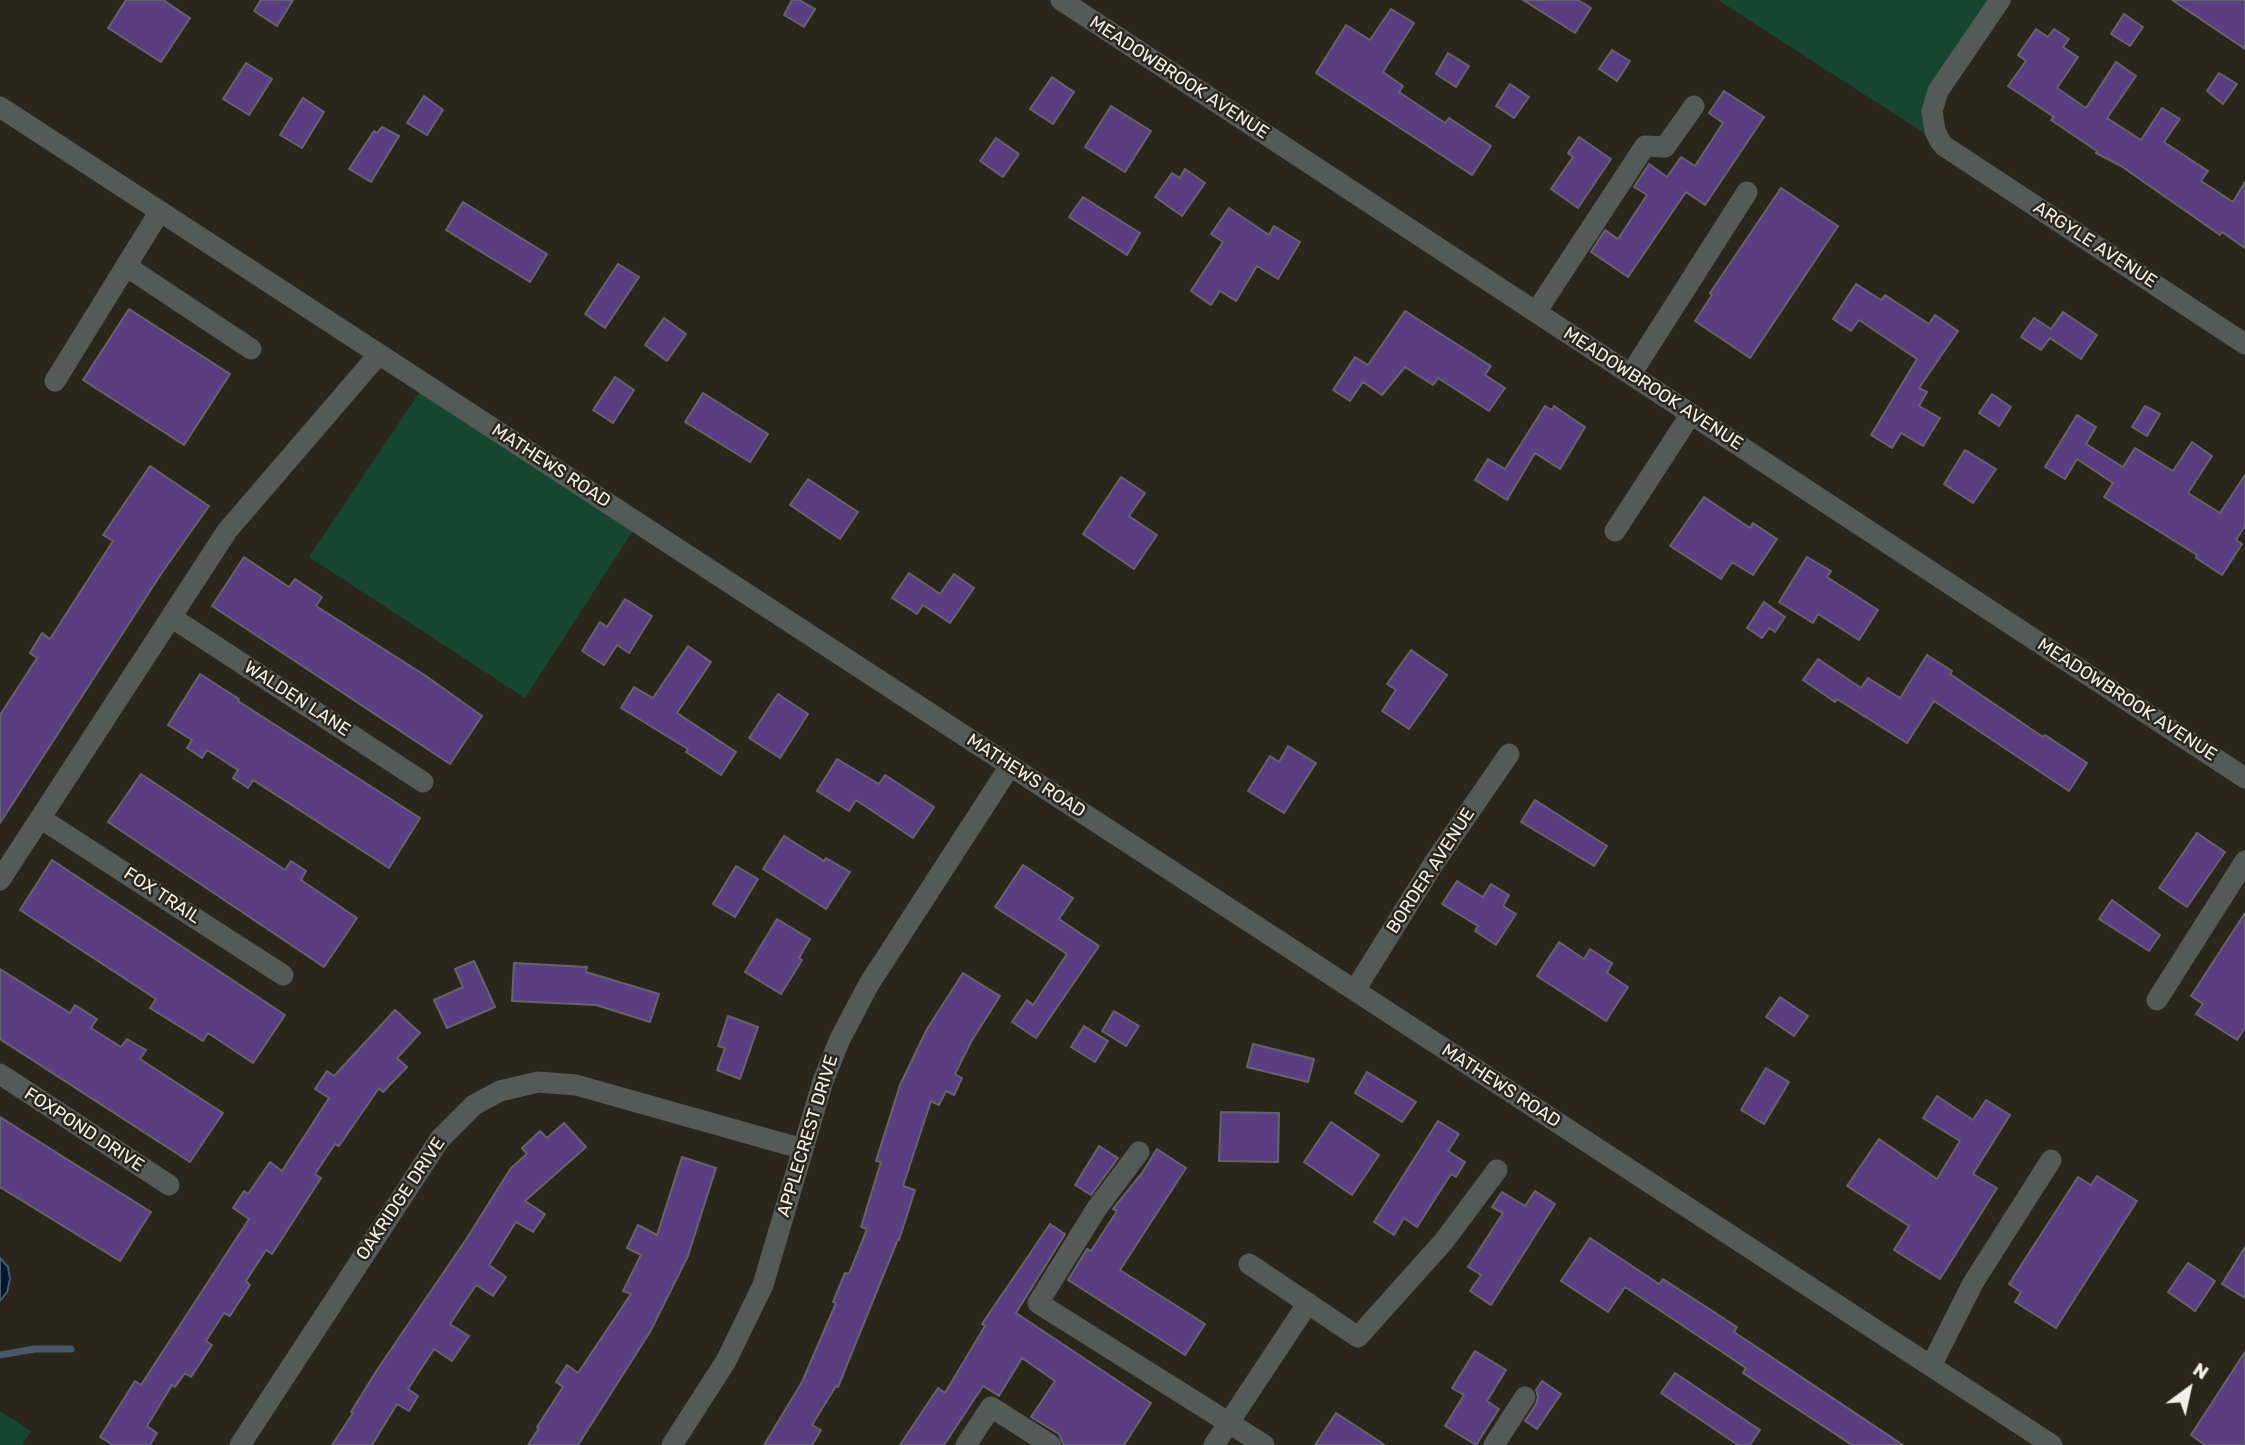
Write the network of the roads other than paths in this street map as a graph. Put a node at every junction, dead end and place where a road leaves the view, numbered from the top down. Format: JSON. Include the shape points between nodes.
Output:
{"nodes":[{"id":1,"x":1062,"y":0,"type":"edge"},
{"id":2,"x":2000,"y":0,"type":"edge"},
{"id":3,"x":1694,"y":106,"type":"dead end"},
{"id":4,"x":0,"y":107,"type":"edge"},
{"id":5,"x":1747,"y":192,"type":"dead end"},
{"id":6,"x":160,"y":211,"type":"junction"},
{"id":7,"x":126,"y":266,"type":"junction"},
{"id":8,"x":1536,"y":312,"type":"junction"},
{"id":9,"x":2245,"y":344,"type":"edge"},
{"id":10,"x":251,"y":349,"type":"dead end"},
{"id":11,"x":379,"y":354,"type":"junction"},
{"id":12,"x":1631,"y":374,"type":"junction"},
{"id":13,"x":55,"y":381,"type":"dead end"},
{"id":14,"x":1691,"y":414,"type":"junction"},
{"id":15,"x":1615,"y":531,"type":"dead end"},
{"id":16,"x":172,"y":617,"type":"junction"},
{"id":17,"x":1509,"y":754,"type":"dead end"},
{"id":18,"x":1010,"y":766,"type":"junction"},
{"id":19,"x":2245,"y":778,"type":"edge"},
{"id":20,"x":423,"y":782,"type":"dead end"},
{"id":21,"x":40,"y":818,"type":"junction"},
{"id":22,"x":2245,"y":861,"type":"edge"},
{"id":23,"x":0,"y":880,"type":"edge"},
{"id":24,"x":283,"y":975,"type":"dead end"},
{"id":25,"x":1355,"y":990,"type":"junction"},
{"id":26,"x":2157,"y":1000,"type":"dead end"},
{"id":27,"x":0,"y":1074,"type":"edge"},
{"id":28,"x":803,"y":1149,"type":"junction"},
{"id":29,"x":1139,"y":1152,"type":"dead end"},
{"id":30,"x":2051,"y":1160,"type":"dead end"},
{"id":31,"x":1497,"y":1170,"type":"dead end"},
{"id":32,"x":169,"y":1185,"type":"dead end"},
{"id":33,"x":1249,"y":1264,"type":"dead end"},
{"id":34,"x":1308,"y":1303,"type":"junction"},
{"id":35,"x":1931,"y":1366,"type":"junction"},
{"id":36,"x":1525,"y":1398,"type":"dead end"},
{"id":37,"x":1229,"y":1423,"type":"junction"},
{"id":38,"x":681,"y":1442,"type":"edge"},
{"id":39,"x":240,"y":1445,"type":"edge"},
{"id":40,"x":966,"y":1445,"type":"edge"},
{"id":41,"x":1051,"y":1445,"type":"edge"},
{"id":42,"x":1214,"y":1445,"type":"edge"},
{"id":43,"x":1264,"y":1445,"type":"edge"},
{"id":44,"x":1494,"y":1445,"type":"edge"},
{"id":45,"x":2052,"y":1445,"type":"edge"}],
"edges":[{"from":1,"to":8,"type":"street","name":"MEADOWBROOK AVENUE"},
{"from":2,"to":9,"type":"street","name":"ARGYLE AVENUE","via":[[1938,92],[1932,111],[1944,146]]},
{"from":3,"to":8,"type":"street","via":[[1665,146],[1645,146]]},
{"from":4,"to":6,"type":"street","name":"MATHEWS ROAD"},
{"from":5,"to":12,"type":"street"},
{"from":6,"to":7,"type":"street"},
{"from":6,"to":11,"type":"street","name":"MATHEWS ROAD"},
{"from":7,"to":10,"type":"street"},
{"from":7,"to":13,"type":"street"},
{"from":8,"to":12,"type":"street","name":"MEADOWBROOK AVENUE"},
{"from":11,"to":16,"type":"street","via":[[227,531]]},
{"from":11,"to":18,"type":"street","name":"MATHEWS ROAD"},
{"from":12,"to":14,"type":"street","name":"MEADOWBROOK AVENUE"},
{"from":14,"to":15,"type":"street"},
{"from":14,"to":19,"type":"street","name":"MEADOWBROOK AVENUE"},
{"from":16,"to":20,"type":"street","name":"WALDEN LANE"},
{"from":16,"to":21,"type":"street"},
{"from":17,"to":25,"type":"street","name":"BORDER AVENUE"},
{"from":18,"to":25,"type":"street","name":"MATHEWS ROAD"},
{"from":18,"to":28,"type":"street","name":"APPLECREST DRIVE","via":[[869,984],[839,1039]]},
{"from":21,"to":23,"type":"street"},
{"from":21,"to":24,"type":"street","name":"FOX TRAIL"},
{"from":22,"to":26,"type":"street"},
{"from":25,"to":35,"type":"street","name":"MATHEWS ROAD"},
{"from":27,"to":32,"type":"street","name":"FOXPOND DRIVE"},
{"from":28,"to":38,"type":"street","name":"APPLECREST DRIVE","via":[[763,1285]]},
{"from":28,"to":39,"type":"street","name":"OAKRIDGE DRIVE","via":[[576,1085],[538,1082],[500,1091],[474,1105],[440,1139]]},
{"from":29,"to":37,"type":"street","via":[[1097,1208],[1038,1303]]},
{"from":30,"to":35,"type":"street","via":[[1973,1283]]},
{"from":31,"to":34,"type":"street","via":[[1444,1241],[1358,1337]]},
{"from":33,"to":34,"type":"street"},
{"from":34,"to":37,"type":"street"},
{"from":35,"to":45,"type":"street","name":"MATHEWS ROAD"},
{"from":36,"to":44,"type":"street"},
{"from":37,"to":42,"type":"street"},
{"from":37,"to":43,"type":"street"},
{"from":40,"to":41,"type":"street","via":[[992,1407]]}]}
